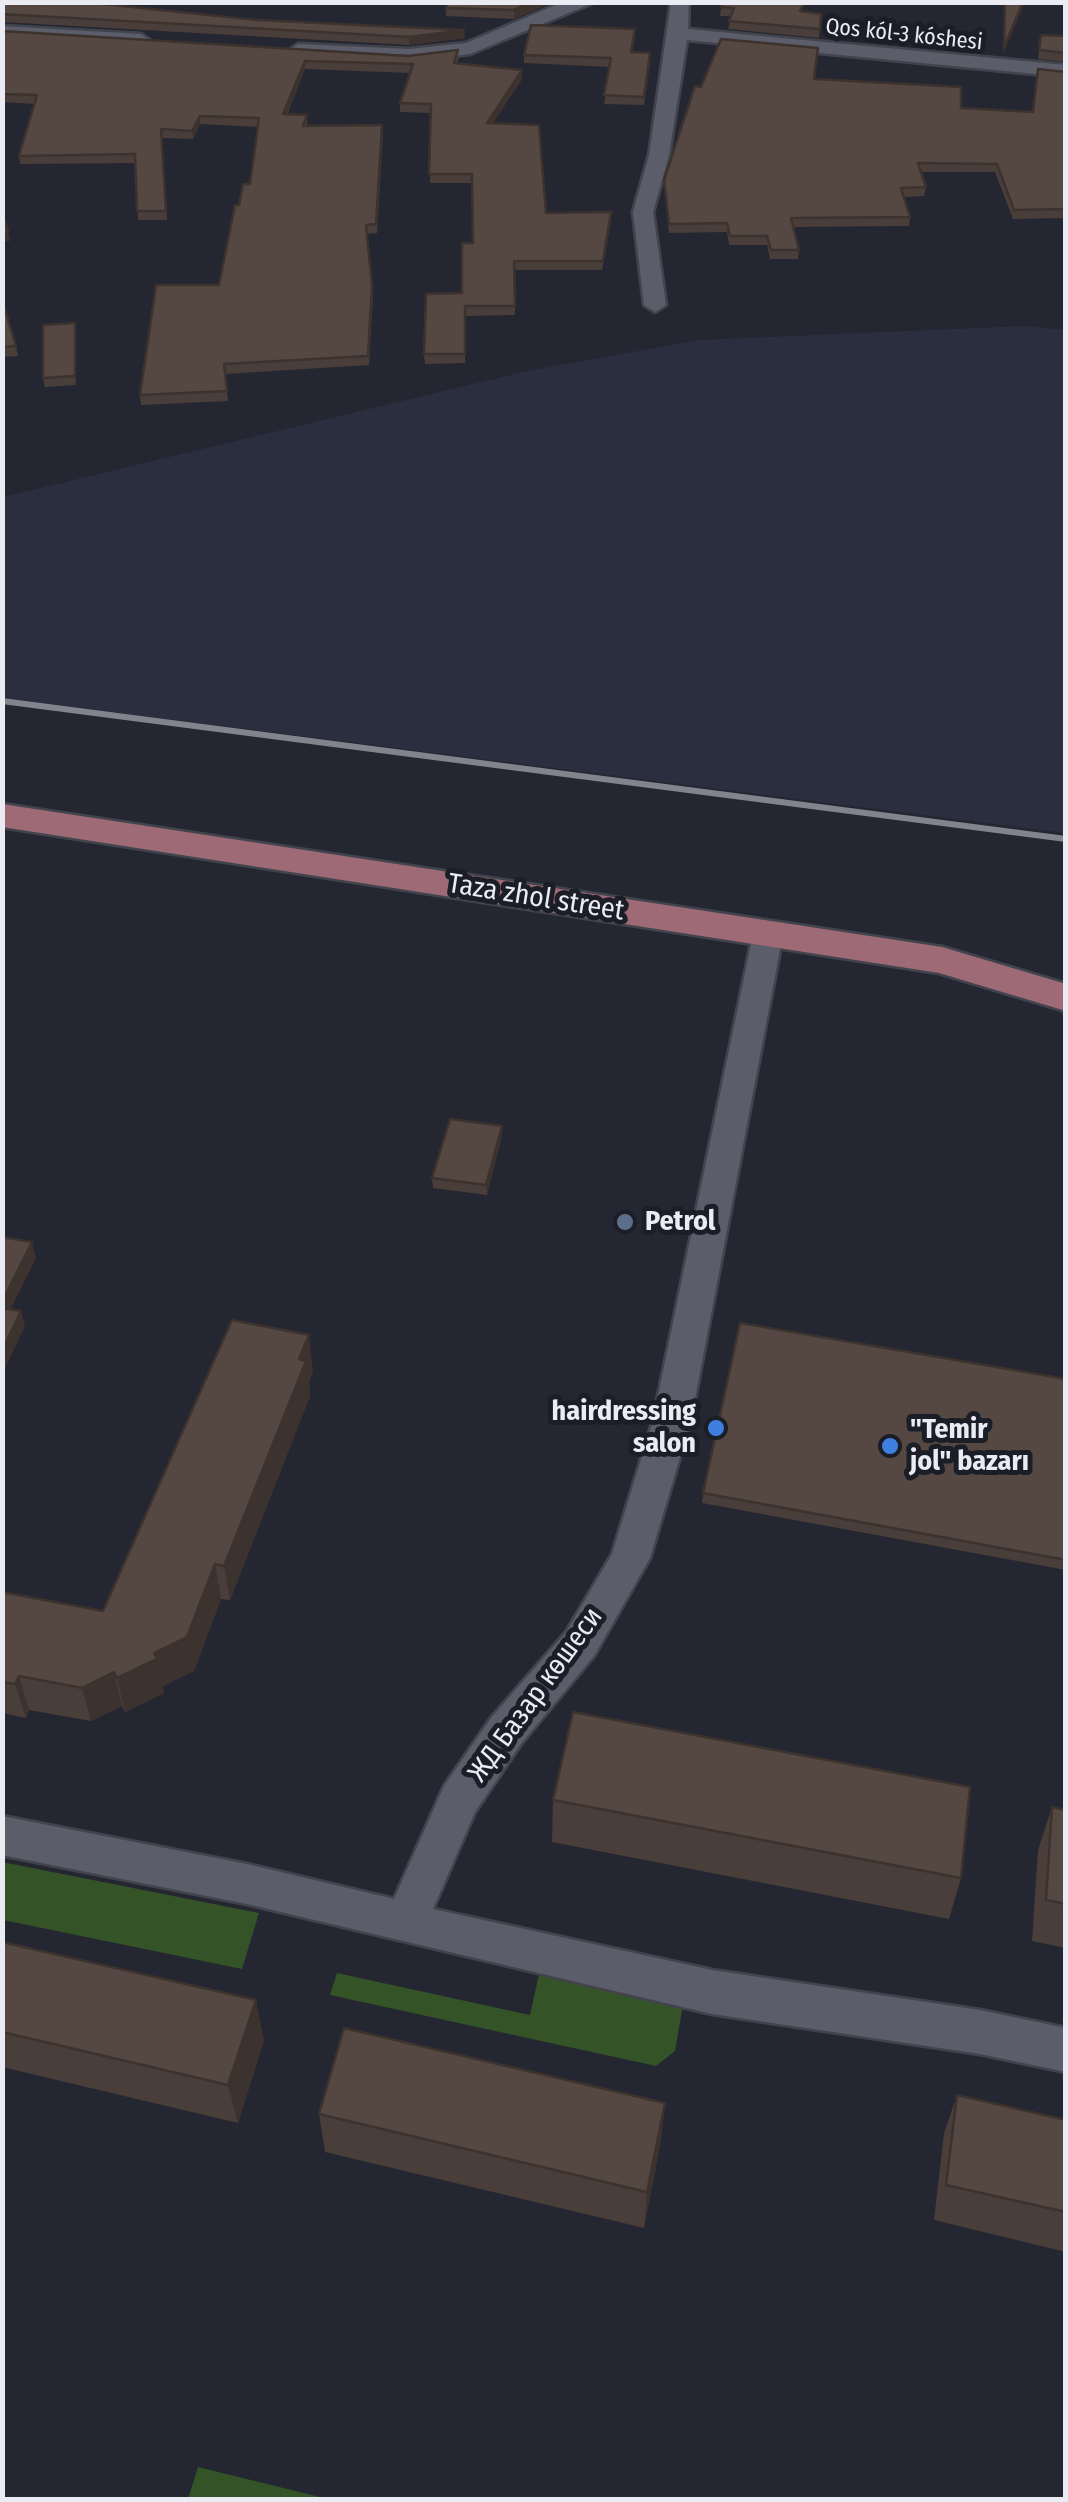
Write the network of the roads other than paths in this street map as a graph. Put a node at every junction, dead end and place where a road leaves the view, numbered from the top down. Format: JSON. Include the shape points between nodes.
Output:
{"nodes":[{"id":1,"x":586,"y":2,"type":"edge"},
{"id":2,"x":680,"y":2,"type":"edge"},
{"id":3,"x":2,"y":31,"type":"edge"},
{"id":4,"x":679,"y":34,"type":"junction"},
{"id":5,"x":156,"y":41,"type":"edge"},
{"id":6,"x":270,"y":48,"type":"edge"},
{"id":7,"x":1066,"y":72,"type":"edge"},
{"id":8,"x":655,"y":306,"type":"dead end"},
{"id":9,"x":2,"y":815,"type":"edge"},
{"id":10,"x":768,"y":934,"type":"junction"},
{"id":11,"x":1066,"y":998,"type":"edge"},
{"id":12,"x":2,"y":1835,"type":"edge"},
{"id":13,"x":406,"y":1924,"type":"junction"},
{"id":14,"x":1066,"y":2050,"type":"edge"}],
"edges":[{"from":1,"to":6,"type":"street","via":[[547,12],[470,48],[409,55]]},
{"from":2,"to":4,"type":"street"},
{"from":3,"to":5,"type":"street"},
{"from":4,"to":7,"type":"street","name":"Qos kól-3 kóshesi"},
{"from":4,"to":8,"type":"street","via":[[643,212]]},
{"from":9,"to":10,"type":"main road","name":"Taza zhol street"},
{"from":10,"to":11,"type":"main road","name":"Taza zhol street","via":[[942,960]]},
{"from":10,"to":13,"type":"street","name":"ЖД Базар көшеси","via":[[672,1420],[630,1558],[580,1644],[506,1730],[460,1800]]},
{"from":12,"to":13,"type":"street"},
{"from":13,"to":14,"type":"street","via":[[712,1992]]}]}
